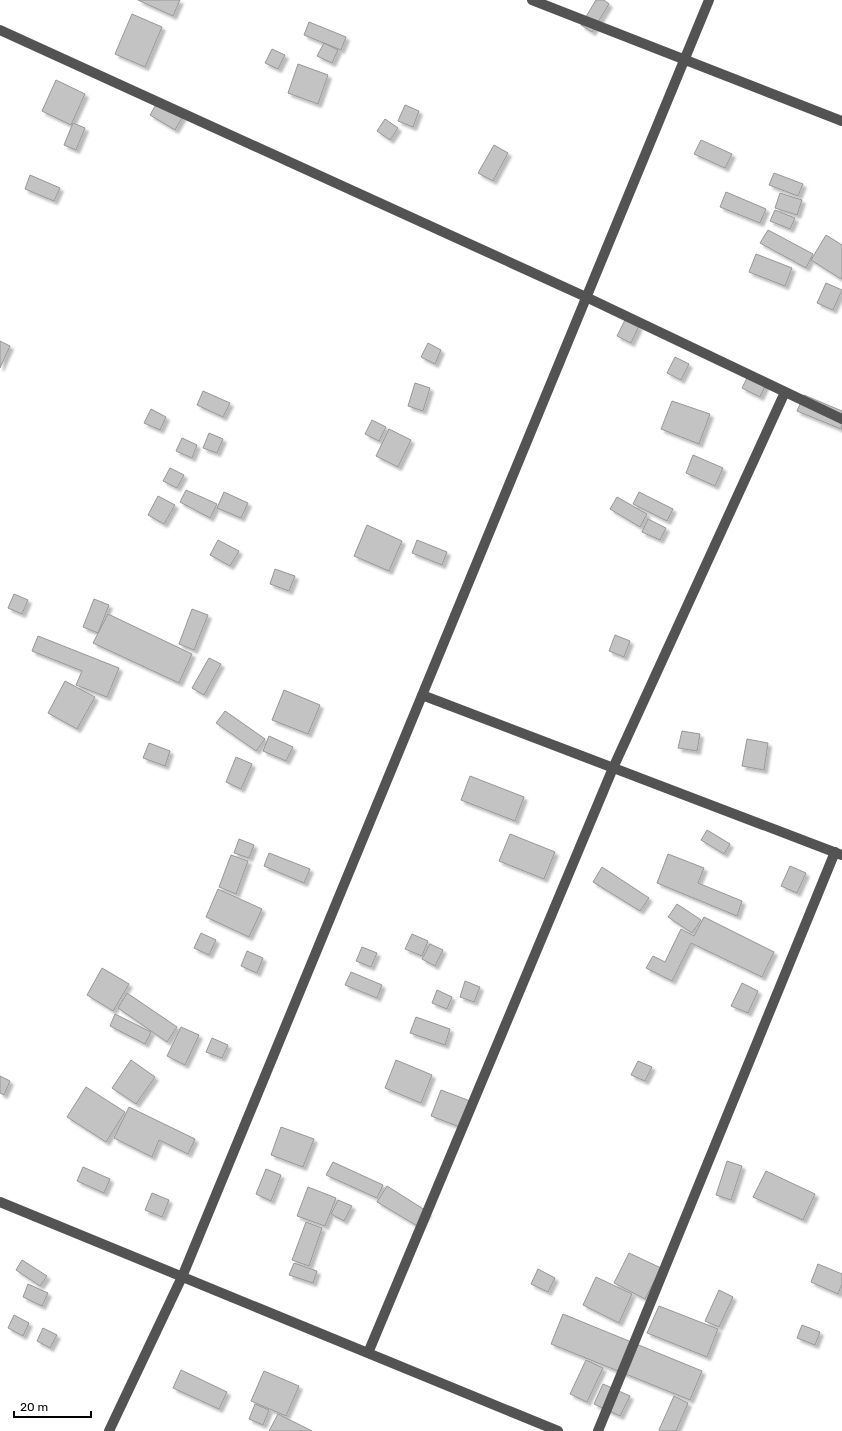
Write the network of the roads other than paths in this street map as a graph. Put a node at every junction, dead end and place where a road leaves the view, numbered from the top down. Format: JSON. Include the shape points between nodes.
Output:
{"nodes":[{"id":1,"x":532,"y":0,"type":"edge"},
{"id":2,"x":709,"y":0,"type":"edge"},
{"id":3,"x":0,"y":30,"type":"edge"},
{"id":4,"x":684,"y":59,"type":"junction"},
{"id":5,"x":842,"y":121,"type":"edge"},
{"id":6,"x":586,"y":297,"type":"junction"},
{"id":7,"x":786,"y":392,"type":"junction"},
{"id":8,"x":842,"y":419,"type":"edge"},
{"id":9,"x":422,"y":695,"type":"junction"},
{"id":10,"x":613,"y":768,"type":"junction"},
{"id":11,"x":838,"y":854,"type":"edge"},
{"id":12,"x":0,"y":1202,"type":"edge"},
{"id":13,"x":182,"y":1277,"type":"junction"},
{"id":14,"x":368,"y":1353,"type":"junction"},
{"id":15,"x":109,"y":1431,"type":"edge"},
{"id":16,"x":558,"y":1431,"type":"edge"},
{"id":17,"x":598,"y":1431,"type":"edge"}],
"edges":[{"from":1,"to":4,"type":"street"},
{"from":2,"to":4,"type":"street"},
{"from":3,"to":6,"type":"street"},
{"from":4,"to":5,"type":"street"},
{"from":4,"to":6,"type":"street"},
{"from":6,"to":7,"type":"street"},
{"from":6,"to":9,"type":"street"},
{"from":7,"to":8,"type":"street"},
{"from":7,"to":10,"type":"street"},
{"from":9,"to":10,"type":"street"},
{"from":9,"to":13,"type":"street"},
{"from":10,"to":11,"type":"street"},
{"from":10,"to":14,"type":"street"},
{"from":11,"to":17,"type":"street"},
{"from":12,"to":13,"type":"street"},
{"from":13,"to":14,"type":"street"},
{"from":13,"to":15,"type":"street"},
{"from":14,"to":16,"type":"street"}]}
